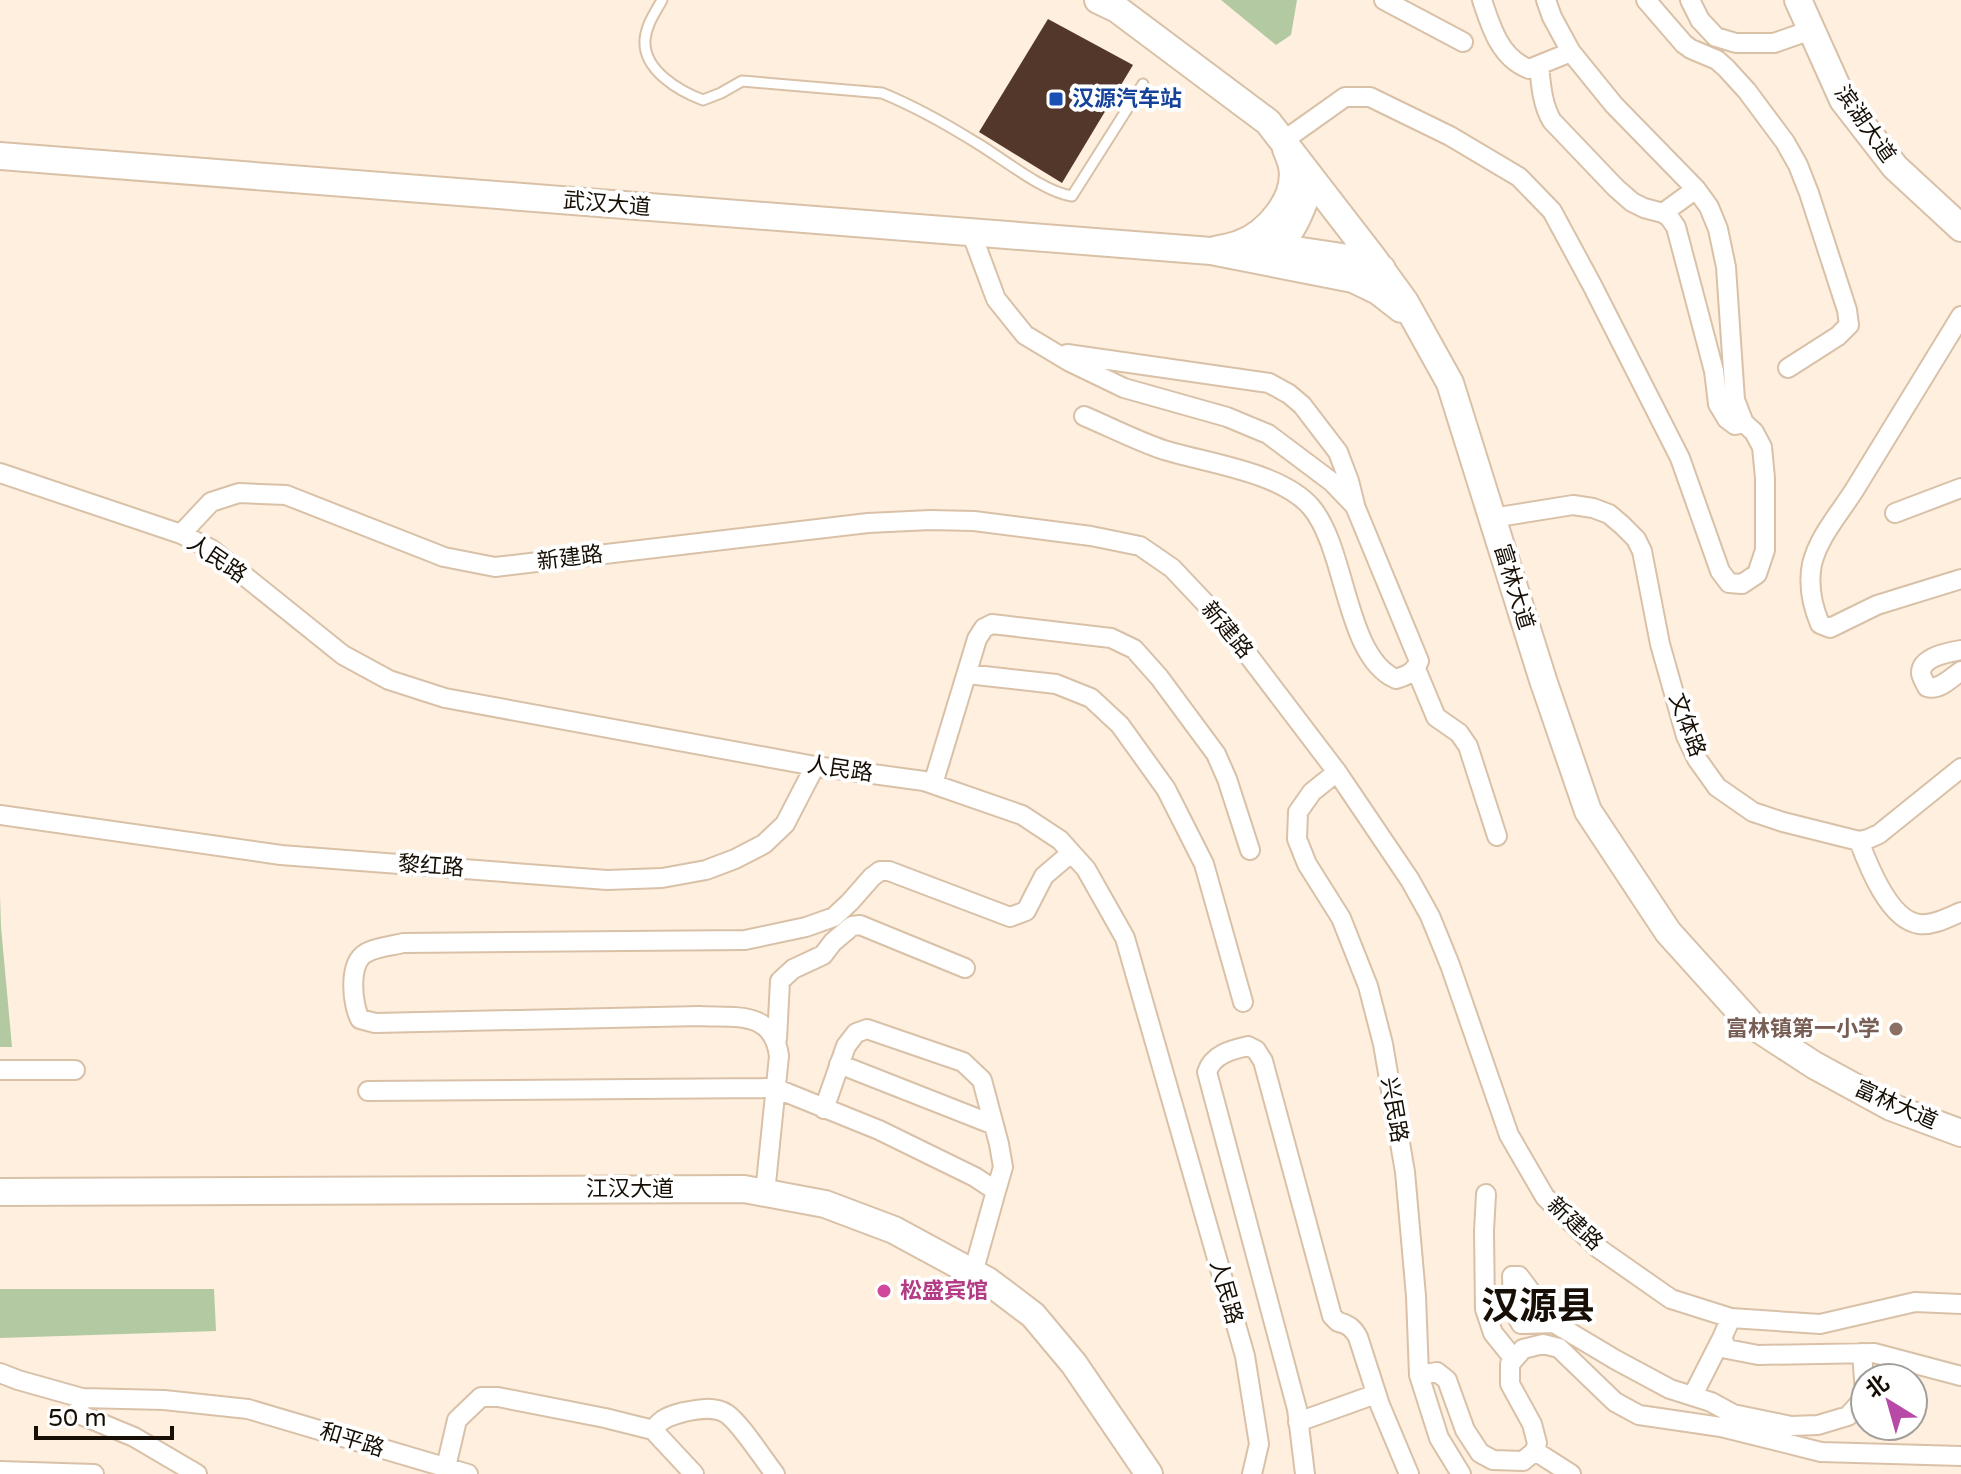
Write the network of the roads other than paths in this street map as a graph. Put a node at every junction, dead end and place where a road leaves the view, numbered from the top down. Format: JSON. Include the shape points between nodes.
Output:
{"nodes":[{"id":1,"x":662,"y":0,"type":"edge"},
{"id":2,"x":1098,"y":0,"type":"edge"},
{"id":3,"x":1384,"y":0,"type":"edge"},
{"id":4,"x":1482,"y":0,"type":"edge"},
{"id":5,"x":1546,"y":0,"type":"edge"},
{"id":6,"x":1646,"y":0,"type":"edge"},
{"id":7,"x":1690,"y":0,"type":"edge"},
{"id":8,"x":1798,"y":0,"type":"edge"},
{"id":9,"x":1811,"y":30,"type":"junction"},
{"id":10,"x":1463,"y":42,"type":"dead end"},
{"id":11,"x":1571,"y":52,"type":"junction"},
{"id":12,"x":1539,"y":65,"type":"junction"},
{"id":13,"x":1143,"y":84,"type":"dead end"},
{"id":14,"x":1283,"y":141,"type":"junction"},
{"id":15,"x":0,"y":156,"type":"edge"},
{"id":16,"x":1308,"y":174,"type":"junction"},
{"id":17,"x":1696,"y":189,"type":"junction"},
{"id":18,"x":1663,"y":213,"type":"junction"},
{"id":19,"x":1961,"y":228,"type":"edge"},
{"id":20,"x":971,"y":232,"type":"junction"},
{"id":21,"x":1212,"y":252,"type":"junction"},
{"id":22,"x":1382,"y":269,"type":"junction"},
{"id":23,"x":1961,"y":316,"type":"edge"},
{"id":24,"x":1423,"y":334,"type":"junction"},
{"id":25,"x":1053,"y":352,"type":"junction"},
{"id":26,"x":1788,"y":368,"type":"dead end"},
{"id":27,"x":1084,"y":416,"type":"dead end"},
{"id":28,"x":1744,"y":423,"type":"junction"},
{"id":29,"x":0,"y":473,"type":"edge"},
{"id":30,"x":1961,"y":488,"type":"edge"},
{"id":31,"x":1355,"y":506,"type":"junction"},
{"id":32,"x":1895,"y":513,"type":"dead end"},
{"id":33,"x":1492,"y":518,"type":"junction"},
{"id":34,"x":181,"y":534,"type":"junction"},
{"id":35,"x":1961,"y":579,"type":"edge"},
{"id":36,"x":1961,"y":650,"type":"edge"},
{"id":37,"x":1416,"y":669,"type":"junction"},
{"id":38,"x":1961,"y":671,"type":"edge"},
{"id":39,"x":967,"y":674,"type":"junction"},
{"id":40,"x":815,"y":766,"type":"junction"},
{"id":41,"x":1961,"y":768,"type":"edge"},
{"id":42,"x":1337,"y":772,"type":"junction"},
{"id":43,"x":933,"y":784,"type":"junction"},
{"id":44,"x":0,"y":815,"type":"edge"},
{"id":45,"x":1497,"y":836,"type":"dead end"},
{"id":46,"x":1859,"y":841,"type":"junction"},
{"id":47,"x":1250,"y":850,"type":"dead end"},
{"id":48,"x":1071,"y":853,"type":"junction"},
{"id":49,"x":1961,"y":912,"type":"edge"},
{"id":50,"x":965,"y":968,"type":"dead end"},
{"id":51,"x":1243,"y":1002,"type":"dead end"},
{"id":52,"x":777,"y":1039,"type":"junction"},
{"id":53,"x":839,"y":1064,"type":"junction"},
{"id":54,"x":0,"y":1070,"type":"edge"},
{"id":55,"x":75,"y":1070,"type":"dead end"},
{"id":56,"x":775,"y":1088,"type":"junction"},
{"id":57,"x":368,"y":1091,"type":"dead end"},
{"id":58,"x":824,"y":1109,"type":"junction"},
{"id":59,"x":994,"y":1125,"type":"junction"},
{"id":60,"x":1961,"y":1133,"type":"edge"},
{"id":61,"x":996,"y":1191,"type":"junction"},
{"id":62,"x":0,"y":1192,"type":"edge"},
{"id":63,"x":765,"y":1193,"type":"junction"},
{"id":64,"x":1486,"y":1194,"type":"dead end"},
{"id":65,"x":973,"y":1273,"type":"junction"},
{"id":66,"x":1961,"y":1304,"type":"edge"},
{"id":67,"x":1731,"y":1318,"type":"junction"},
{"id":68,"x":1554,"y":1323,"type":"dead end"},
{"id":69,"x":1722,"y":1338,"type":"junction"},
{"id":70,"x":1862,"y":1353,"type":"junction"},
{"id":71,"x":1514,"y":1359,"type":"junction"},
{"id":72,"x":1863,"y":1362,"type":"edge"},
{"id":73,"x":0,"y":1373,"type":"edge"},
{"id":74,"x":1419,"y":1375,"type":"junction"},
{"id":75,"x":1961,"y":1376,"type":"edge"},
{"id":76,"x":1376,"y":1394,"type":"junction"},
{"id":77,"x":1691,"y":1395,"type":"junction"},
{"id":78,"x":82,"y":1398,"type":"junction"},
{"id":79,"x":1849,"y":1415,"type":"edge"},
{"id":80,"x":1298,"y":1422,"type":"junction"},
{"id":81,"x":653,"y":1430,"type":"junction"},
{"id":82,"x":1535,"y":1451,"type":"junction"},
{"id":83,"x":1961,"y":1456,"type":"edge"},
{"id":84,"x":446,"y":1467,"type":"junction"},
{"id":85,"x":0,"y":1471,"type":"edge"},
{"id":86,"x":94,"y":1474,"type":"edge"},
{"id":87,"x":197,"y":1474,"type":"edge"},
{"id":88,"x":468,"y":1474,"type":"edge"},
{"id":89,"x":694,"y":1474,"type":"edge"},
{"id":90,"x":775,"y":1474,"type":"edge"},
{"id":91,"x":1149,"y":1474,"type":"edge"},
{"id":92,"x":1252,"y":1474,"type":"edge"},
{"id":93,"x":1305,"y":1474,"type":"edge"},
{"id":94,"x":1409,"y":1474,"type":"edge"},
{"id":95,"x":1461,"y":1474,"type":"edge"},
{"id":96,"x":1571,"y":1474,"type":"edge"}],
"edges":[{"from":1,"to":13,"type":"lane","via":[[649,23],[646,53],[652,65],[686,94],[703,100],[742,81],[882,93],[1062,195],[1072,196]]},
{"from":2,"to":14,"type":"main road","name":"富林大道","via":[[1268,122]]},
{"from":3,"to":10,"type":"street"},
{"from":4,"to":12,"type":"street","via":[[1501,48],[1519,66]]},
{"from":5,"to":11,"type":"street"},
{"from":6,"to":26,"type":"street","via":[[1684,44],[1717,60],[1747,91],[1804,178],[1849,325]]},
{"from":7,"to":9,"type":"street","via":[[1716,37],[1736,43],[1774,43]]},
{"from":8,"to":9,"type":"main road","name":"滨湖大道"},
{"from":9,"to":19,"type":"main road","name":"滨湖大道","via":[[1843,100],[1877,145]]},
{"from":11,"to":12,"type":"street"},
{"from":11,"to":17,"type":"street"},
{"from":12,"to":18,"type":"street","via":[[1543,101],[1552,121],[1632,202]]},
{"from":14,"to":16,"type":"main road","name":"富林大道"},
{"from":14,"to":21,"type":"main road","via":[[1292,168],[1282,210],[1248,240]]},
{"from":14,"to":28,"type":"street","via":[[1345,97],[1370,97],[1519,177],[1552,211],[1592,285],[1680,458],[1720,571],[1729,583],[1742,584],[1757,574],[1765,550],[1762,447]]},
{"from":15,"to":20,"type":"main road","name":"武汉大道"},
{"from":16,"to":21,"type":"main road","via":[[1308,192],[1283,241],[1256,254]]},
{"from":16,"to":22,"type":"main road","name":"富林大道"},
{"from":17,"to":18,"type":"street"},
{"from":17,"to":28,"type":"street","via":[[1718,229],[1726,267],[1735,400]]},
{"from":18,"to":28,"type":"street","via":[[1676,227],[1718,404],[1735,425]]},
{"from":20,"to":21,"type":"main road","name":"武汉大道"},
{"from":20,"to":25,"type":"street","via":[[996,299],[1025,335]]},
{"from":21,"to":22,"type":"main road","via":[[1268,257],[1302,251]]},
{"from":21,"to":24,"type":"main road","via":[[1353,279],[1378,291]]},
{"from":22,"to":24,"type":"main road","name":"富林大道"},
{"from":23,"to":35,"type":"street","via":[[1820,543],[1810,580],[1813,608],[1820,624],[1830,628],[1877,605]]},
{"from":24,"to":33,"type":"main road","name":"富林大道","via":[[1450,383]]},
{"from":25,"to":31,"type":"street","via":[[1124,388],[1268,434]]},
{"from":25,"to":31,"type":"street","via":[[1269,383],[1302,405],[1338,452]]},
{"from":27,"to":37,"type":"street","via":[[1163,449],[1289,489],[1310,506],[1326,531],[1369,653],[1386,675],[1396,679]]},
{"from":29,"to":34,"type":"street","name":"人民路"},
{"from":30,"to":32,"type":"street"},
{"from":31,"to":37,"type":"street","via":[[1419,661]]},
{"from":33,"to":46,"type":"street","name":"文体路","via":[[1573,505],[1609,514],[1622,525],[1642,551],[1660,644],[1686,736],[1717,787],[1753,812]]},
{"from":33,"to":60,"type":"main road","name":"富林大道","via":[[1588,811],[1668,932],[1751,1024],[1891,1107]]},
{"from":34,"to":40,"type":"street","name":"人民路","via":[[211,549],[343,655],[389,680],[445,698]]},
{"from":34,"to":42,"type":"street","name":"新建路","via":[[211,502],[239,493],[286,495],[444,557],[495,567],[930,520],[1103,538],[1140,546],[1172,568],[1223,622]]},
{"from":36,"to":38,"type":"street","via":[[1929,660],[1921,672],[1933,689]]},
{"from":37,"to":45,"type":"street","via":[[1436,717],[1468,746]]},
{"from":39,"to":43,"type":"street"},
{"from":39,"to":47,"type":"street","via":[[977,639],[992,624],[1111,638],[1134,649],[1216,754]]},
{"from":39,"to":51,"type":"street","via":[[1056,684],[1091,698],[1120,725],[1166,789],[1204,864]]},
{"from":40,"to":43,"type":"street","name":"人民路"},
{"from":40,"to":44,"type":"street","name":"黎红路","via":[[785,824],[764,844],[706,870],[662,878],[607,880],[281,855]]},
{"from":41,"to":46,"type":"street","via":[[1879,834]]},
{"from":42,"to":67,"type":"street","name":"新建路","via":[[1430,916],[1509,1135],[1545,1197],[1598,1248],[1671,1299]]},
{"from":42,"to":74,"type":"street","name":"兴民路","via":[[1298,812],[1297,839],[1341,918],[1368,986],[1383,1044],[1405,1172]]},
{"from":43,"to":48,"type":"street","name":"人民路","via":[[1022,815]]},
{"from":46,"to":49,"type":"street","via":[[1888,900],[1908,920],[1933,923]]},
{"from":48,"to":52,"type":"street","via":[[1044,876],[1026,911],[1010,917],[880,871],[834,917],[745,940],[403,943],[367,952],[358,959],[354,976],[355,1009],[360,1019],[375,1023],[735,1017],[754,1019]]},
{"from":48,"to":92,"type":"street","name":"人民路","via":[[1086,869],[1130,953],[1245,1356],[1259,1444]]},
{"from":50,"to":52,"type":"street","via":[[852,926],[823,955],[780,981]]},
{"from":52,"to":56,"type":"street"},
{"from":53,"to":58,"type":"street"},
{"from":53,"to":59,"type":"street"},
{"from":53,"to":59,"type":"street","via":[[856,1033],[867,1029],[963,1062],[982,1080]]},
{"from":54,"to":55,"type":"street"},
{"from":56,"to":57,"type":"street"},
{"from":56,"to":58,"type":"street"},
{"from":56,"to":63,"type":"street"},
{"from":58,"to":61,"type":"street","via":[[879,1130]]},
{"from":59,"to":61,"type":"street","via":[[1003,1167]]},
{"from":61,"to":65,"type":"street"},
{"from":62,"to":63,"type":"main road","name":"江汉大道"},
{"from":63,"to":65,"type":"main road","name":"江汉大道","via":[[825,1204],[894,1230]]},
{"from":64,"to":71,"type":"street","via":[[1485,1309],[1493,1333]]},
{"from":65,"to":91,"type":"main road","name":"江汉大道","via":[[1033,1315],[1074,1364]]},
{"from":66,"to":67,"type":"street","name":"新建路","via":[[1915,1302],[1820,1324]]},
{"from":67,"to":69,"type":"street"},
{"from":68,"to":77,"type":"street","via":[[1670,1389]]},
{"from":69,"to":70,"type":"street","via":[[1727,1349],[1758,1355]]},
{"from":69,"to":77,"type":"street"},
{"from":70,"to":72,"type":"street"},
{"from":70,"to":75,"type":"street"},
{"from":71,"to":82,"type":"street","via":[[1510,1384],[1532,1424]]},
{"from":71,"to":83,"type":"street","via":[[1523,1349],[1543,1344],[1559,1348],[1615,1402],[1639,1415],[1721,1427],[1821,1452]]},
{"from":73,"to":78,"type":"street","name":"和平路"},
{"from":74,"to":82,"type":"street","via":[[1437,1372],[1447,1380],[1465,1430],[1480,1453],[1493,1460],[1523,1461]]},
{"from":74,"to":95,"type":"street","name":"兴民路","via":[[1439,1438]]},
{"from":76,"to":80,"type":"street"},
{"from":76,"to":80,"type":"street","via":[[1358,1337],[1332,1316],[1263,1061],[1248,1046],[1218,1055],[1207,1072]]},
{"from":76,"to":94,"type":"street"},
{"from":77,"to":79,"type":"street","via":[[1733,1414],[1791,1426],[1818,1425]]},
{"from":78,"to":84,"type":"street","name":"和平路","via":[[248,1409]]},
{"from":78,"to":87,"type":"street","via":[[81,1415],[134,1437]]},
{"from":80,"to":93,"type":"street"},
{"from":81,"to":84,"type":"street","via":[[481,1397],[457,1420]]},
{"from":81,"to":89,"type":"street"},
{"from":81,"to":90,"type":"street","via":[[677,1414],[716,1410],[727,1414]]},
{"from":82,"to":96,"type":"street"},
{"from":84,"to":88,"type":"street","name":"和平路"},
{"from":85,"to":86,"type":"street"}]}
